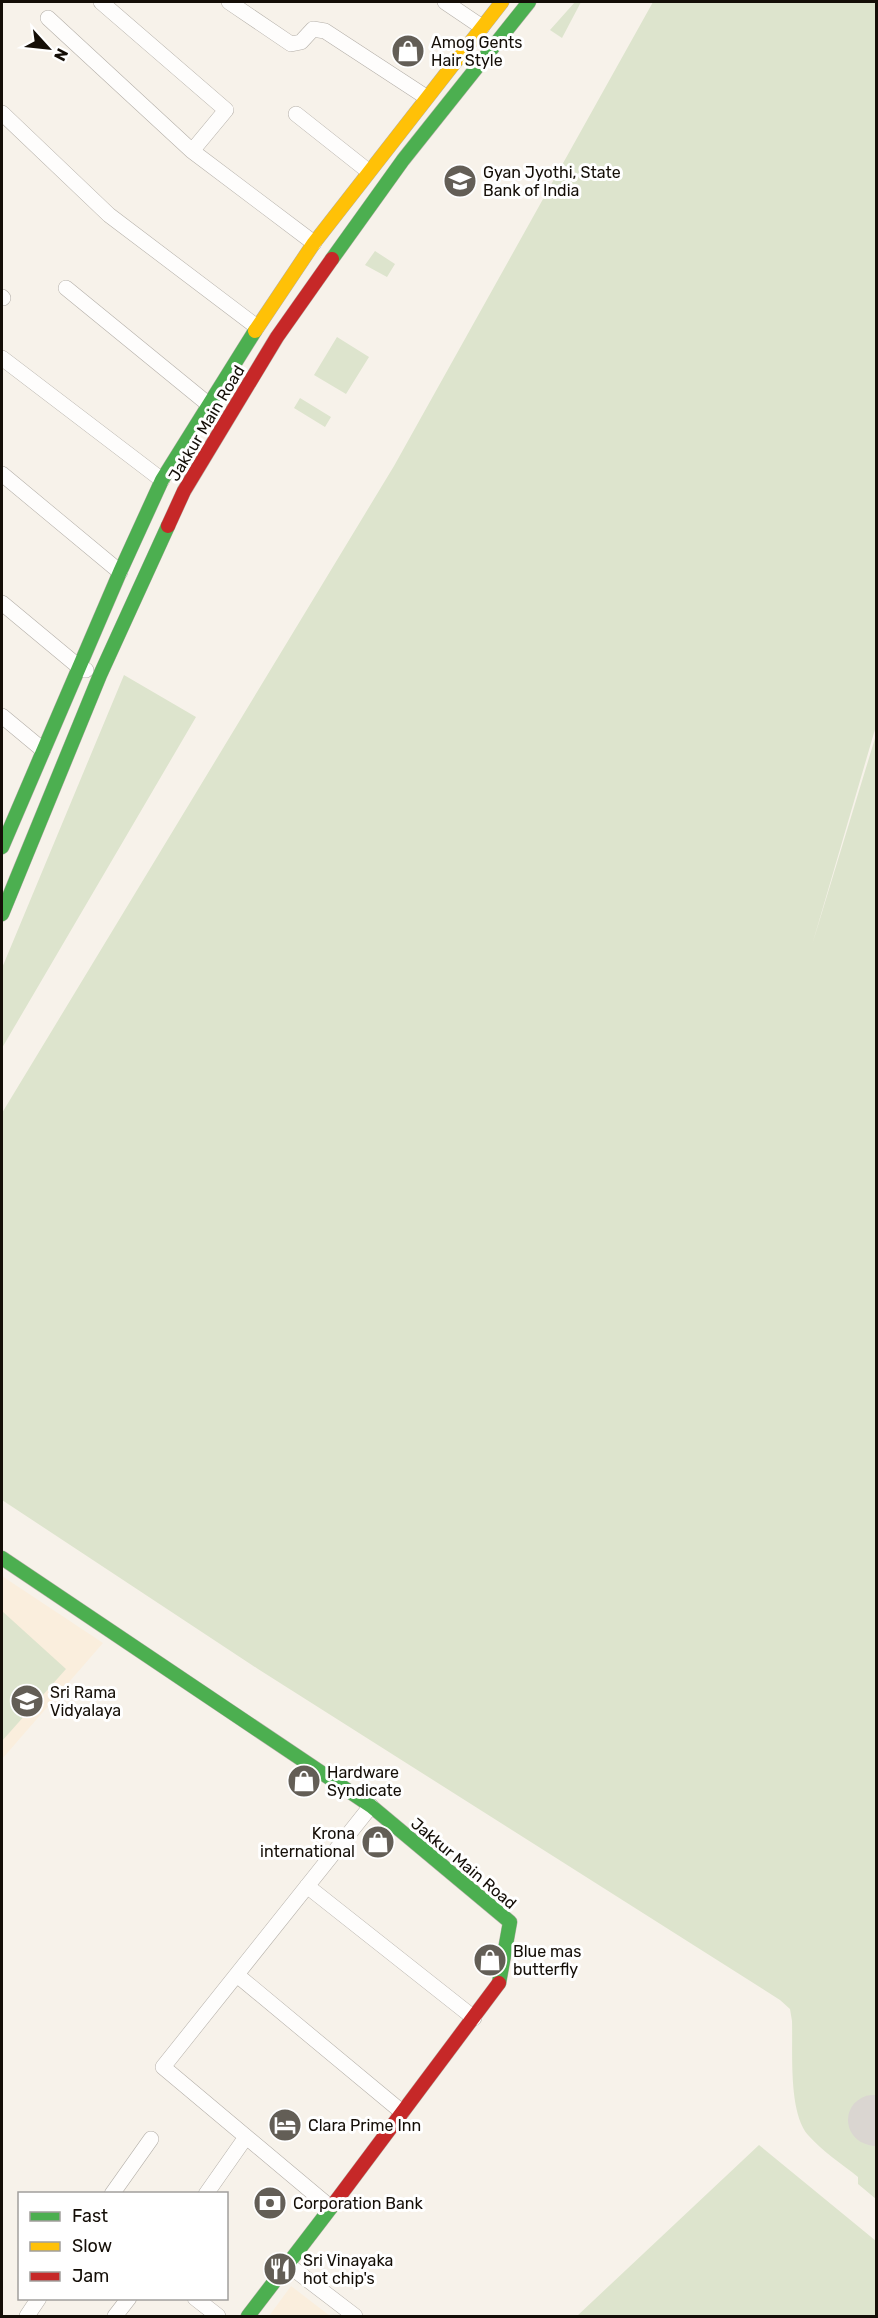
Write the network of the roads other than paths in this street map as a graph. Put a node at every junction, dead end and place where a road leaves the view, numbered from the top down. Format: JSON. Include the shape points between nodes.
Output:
{"nodes":[{"id":1,"x":101,"y":2,"type":"edge"},
{"id":2,"x":229,"y":2,"type":"edge"},
{"id":3,"x":445,"y":2,"type":"edge"},
{"id":4,"x":502,"y":2,"type":"edge"},
{"id":5,"x":529,"y":2,"type":"edge"},
{"id":6,"x":48,"y":18,"type":"dead end"},
{"id":7,"x":482,"y":27,"type":"junction"},
{"id":8,"x":426,"y":97,"type":"junction"},
{"id":9,"x":2,"y":113,"type":"edge"},
{"id":10,"x":296,"y":114,"type":"dead end"},
{"id":11,"x":386,"y":148,"type":"junction"},
{"id":12,"x":192,"y":151,"type":"junction"},
{"id":13,"x":403,"y":160,"type":"junction"},
{"id":14,"x":368,"y":171,"type":"junction"},
{"id":15,"x":314,"y":243,"type":"junction"},
{"id":16,"x":66,"y":288,"type":"dead end"},
{"id":17,"x":257,"y":327,"type":"junction"},
{"id":18,"x":2,"y":358,"type":"edge"},
{"id":19,"x":208,"y":404,"type":"junction"},
{"id":20,"x":2,"y":474,"type":"edge"},
{"id":21,"x":162,"y":480,"type":"junction"},
{"id":22,"x":120,"y":572,"type":"junction"},
{"id":23,"x":2,"y":603,"type":"edge"},
{"id":24,"x":79,"y":667,"type":"junction"},
{"id":25,"x":100,"y":675,"type":"junction"},
{"id":26,"x":2,"y":716,"type":"edge"},
{"id":27,"x":43,"y":750,"type":"junction"},
{"id":28,"x":2,"y":847,"type":"edge"},
{"id":29,"x":2,"y":914,"type":"edge"},
{"id":30,"x":2,"y":1558,"type":"edge"},
{"id":31,"x":371,"y":1806,"type":"junction"},
{"id":32,"x":307,"y":1886,"type":"junction"},
{"id":33,"x":237,"y":1975,"type":"junction"},
{"id":34,"x":474,"y":2018,"type":"junction"},
{"id":35,"x":402,"y":2112,"type":"junction"},
{"id":36,"x":246,"y":2137,"type":"junction"},
{"id":37,"x":151,"y":2139,"type":"dead end"},
{"id":38,"x":113,"y":2192,"type":"edge"},
{"id":39,"x":207,"y":2192,"type":"edge"},
{"id":40,"x":330,"y":2208,"type":"junction"},
{"id":41,"x":287,"y":2264,"type":"junction"},
{"id":42,"x":38,"y":2300,"type":"edge"},
{"id":43,"x":127,"y":2300,"type":"edge"},
{"id":44,"x":198,"y":2300,"type":"edge"},
{"id":45,"x":27,"y":2316,"type":"edge"},
{"id":46,"x":115,"y":2316,"type":"edge"},
{"id":47,"x":218,"y":2316,"type":"edge"},
{"id":48,"x":248,"y":2316,"type":"edge"},
{"id":49,"x":355,"y":2316,"type":"edge"}],
"edges":[{"from":1,"to":12,"type":"street","via":[[226,110]]},
{"from":2,"to":8,"type":"street","via":[[291,44],[301,42],[313,29],[325,31]]},
{"from":3,"to":7,"type":"street"},
{"from":4,"to":7,"type":"main road","name":"Jakkur Main Road"},
{"from":5,"to":13,"type":"main road","name":"Jakkur Main Road"},
{"from":6,"to":12,"type":"street"},
{"from":7,"to":8,"type":"main road","name":"Jakkur Main Road"},
{"from":8,"to":11,"type":"main road","name":"Jakkur Main Road"},
{"from":9,"to":17,"type":"street","via":[[110,215]]},
{"from":10,"to":14,"type":"street"},
{"from":11,"to":13,"type":"main road"},
{"from":11,"to":14,"type":"main road","name":"Jakkur Main Road"},
{"from":12,"to":15,"type":"street"},
{"from":13,"to":25,"type":"main road","name":"Jakkur Main Road","via":[[277,337],[184,490]]},
{"from":14,"to":15,"type":"main road","name":"Jakkur Main Road"},
{"from":15,"to":17,"type":"main road","name":"Jakkur Main Road"},
{"from":16,"to":19,"type":"street"},
{"from":17,"to":19,"type":"main road","name":"Jakkur Main Road"},
{"from":18,"to":21,"type":"street"},
{"from":19,"to":21,"type":"main road","name":"Jakkur Main Road"},
{"from":20,"to":22,"type":"street"},
{"from":21,"to":22,"type":"main road","name":"Jakkur Main Road"},
{"from":22,"to":24,"type":"main road","name":"Jakkur Main Road"},
{"from":23,"to":24,"type":"street"},
{"from":24,"to":25,"type":"street"},
{"from":24,"to":27,"type":"main road","name":"Jakkur Main Road"},
{"from":25,"to":29,"type":"main road","name":"Jakkur Main Road"},
{"from":26,"to":27,"type":"street"},
{"from":27,"to":28,"type":"main road","name":"Jakkur Main Road"},
{"from":30,"to":31,"type":"main road","name":"Jakkur Main Road"},
{"from":31,"to":32,"type":"street"},
{"from":31,"to":34,"type":"main road","name":"Jakkur Main Road","via":[[510,1922],[499,1984]]},
{"from":32,"to":33,"type":"street"},
{"from":32,"to":34,"type":"street"},
{"from":33,"to":35,"type":"street"},
{"from":33,"to":36,"type":"street","via":[[163,2067]]},
{"from":34,"to":35,"type":"main road","name":"Jakkur Main Road"},
{"from":35,"to":40,"type":"main road","name":"Jakkur Main Road"},
{"from":36,"to":39,"type":"street"},
{"from":36,"to":40,"type":"street"},
{"from":37,"to":38,"type":"street"},
{"from":40,"to":41,"type":"main road","name":"Jakkur Main Road"},
{"from":41,"to":48,"type":"main road","name":"Jakkur Main Road"},
{"from":41,"to":49,"type":"street"},
{"from":42,"to":45,"type":"street"},
{"from":43,"to":46,"type":"street"},
{"from":44,"to":47,"type":"street"}]}
